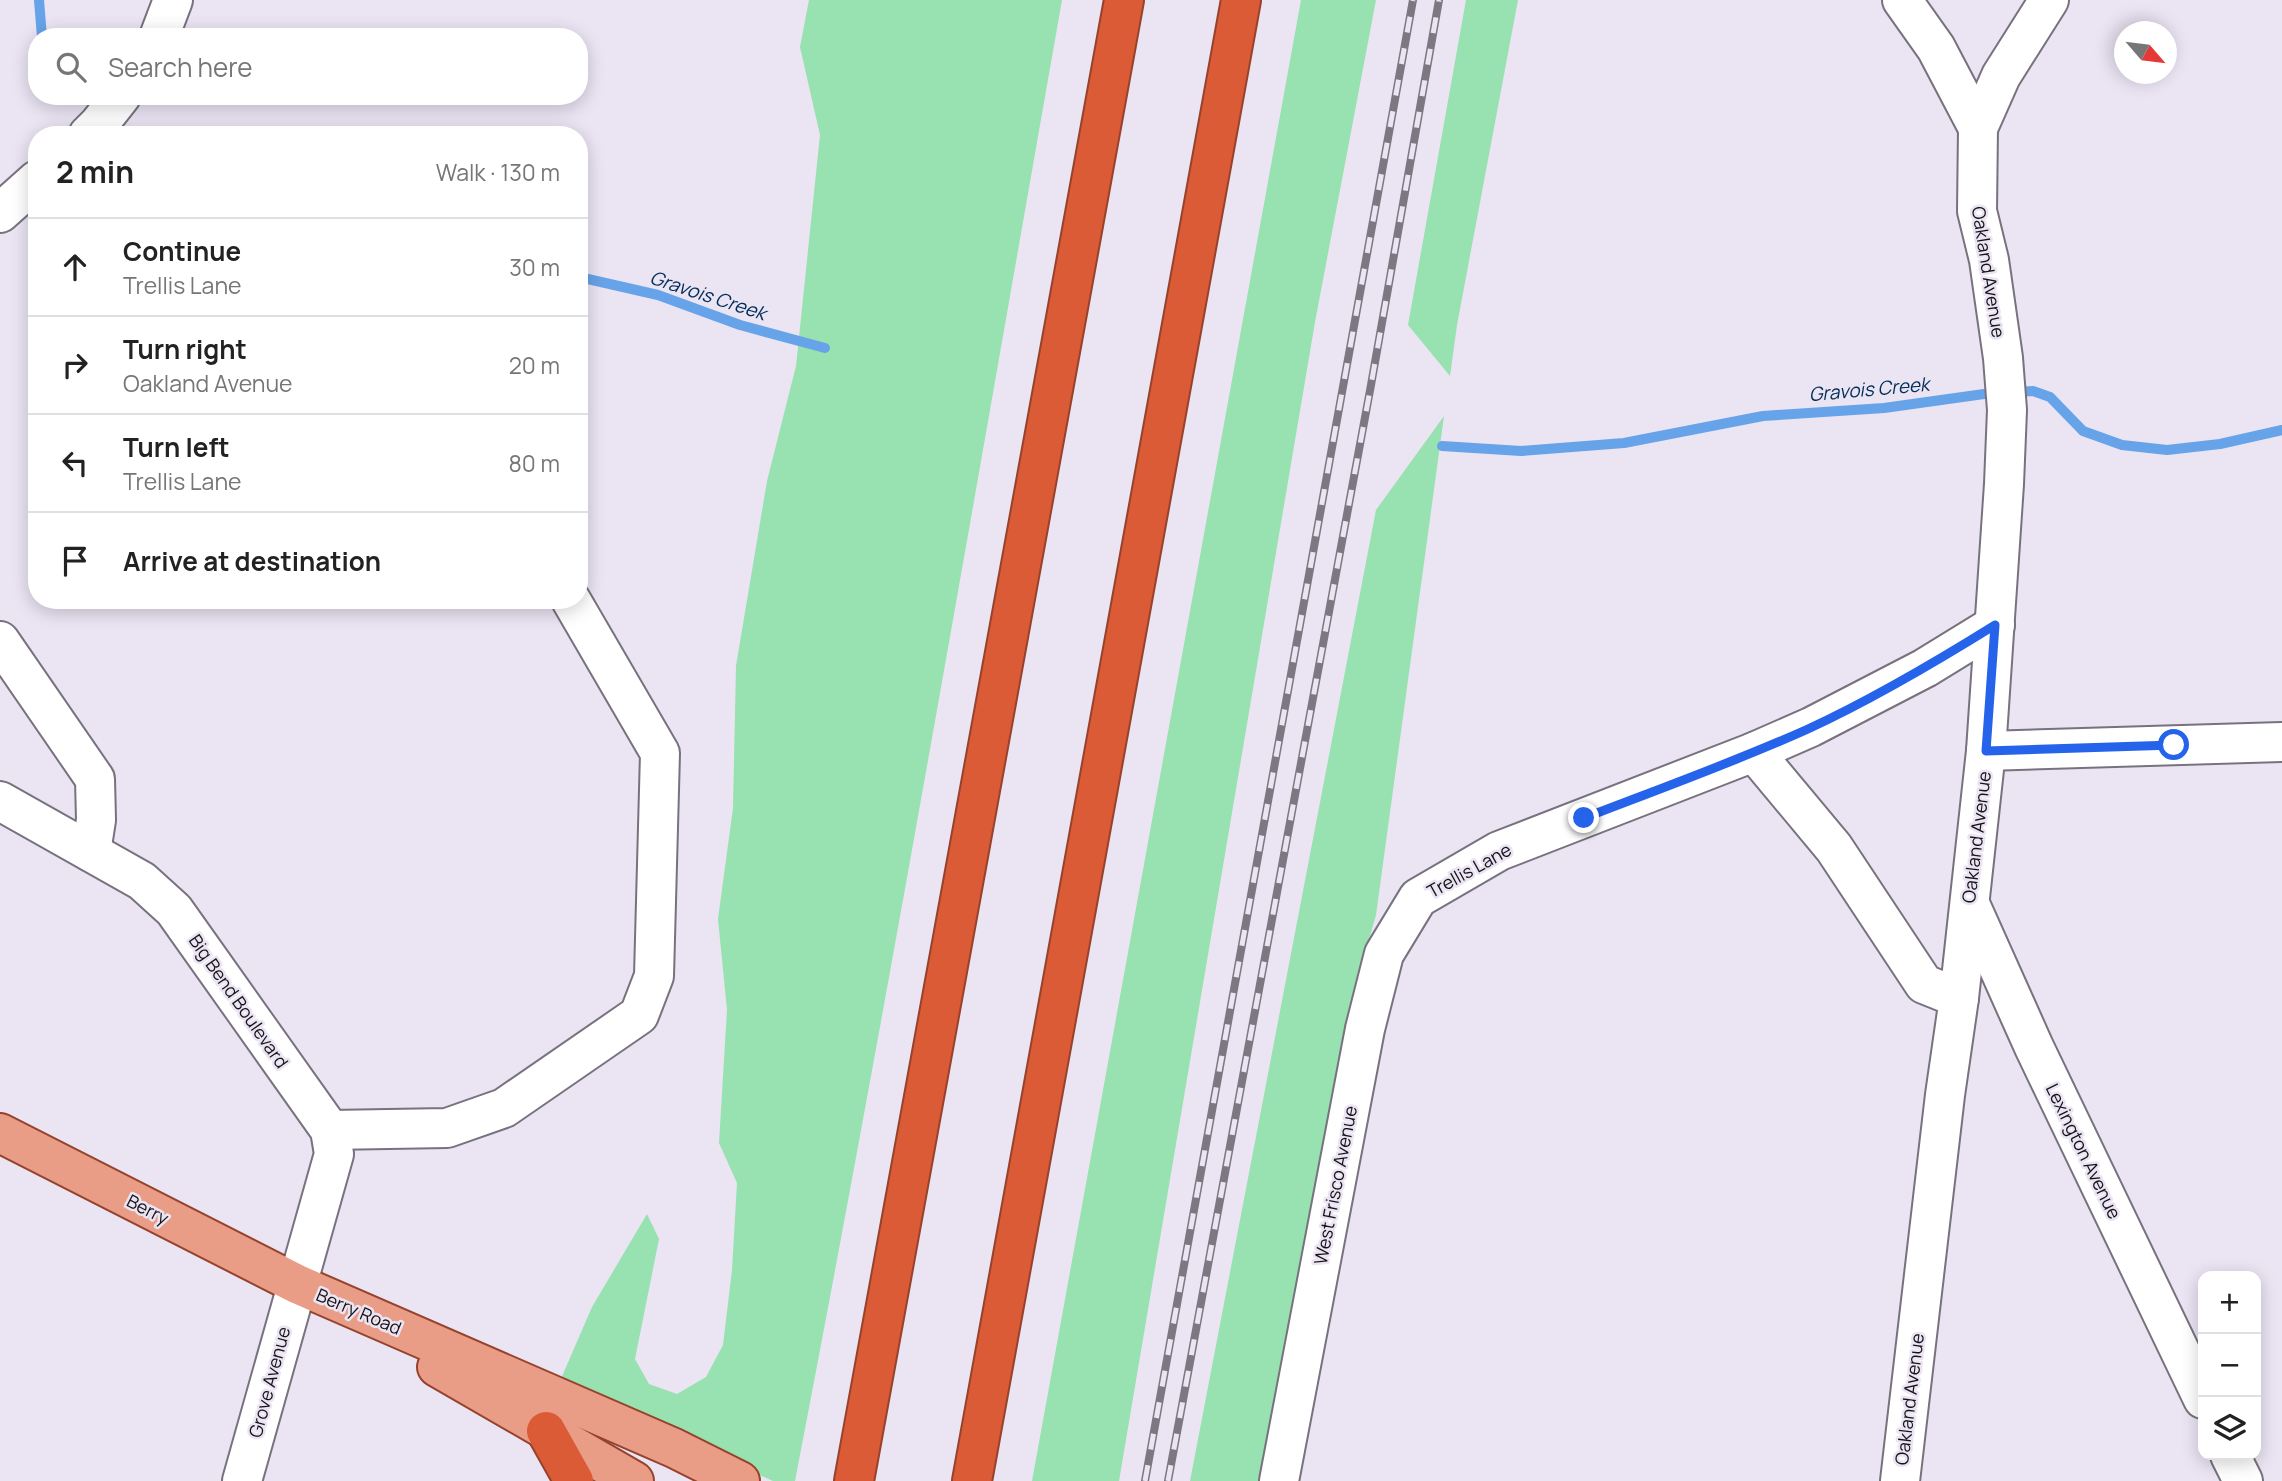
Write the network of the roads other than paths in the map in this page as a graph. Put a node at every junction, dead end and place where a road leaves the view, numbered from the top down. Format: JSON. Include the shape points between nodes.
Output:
{"nodes":[{"id":1,"x":173,"y":0,"type":"edge"},
{"id":2,"x":1124,"y":0,"type":"edge"},
{"id":3,"x":1241,"y":0,"type":"edge"},
{"id":4,"x":1902,"y":0,"type":"edge"},
{"id":5,"x":2049,"y":0,"type":"edge"},
{"id":6,"x":162,"y":28,"type":"edge"},
{"id":7,"x":114,"y":105,"type":"edge"},
{"id":8,"x":97,"y":126,"type":"edge"},
{"id":9,"x":1978,"y":128,"type":"junction"},
{"id":10,"x":28,"y":188,"type":"edge"},
{"id":11,"x":0,"y":213,"type":"edge"},
{"id":12,"x":576,"y":609,"type":"edge"},
{"id":13,"x":1995,"y":625,"type":"junction"},
{"id":14,"x":0,"y":641,"type":"edge"},
{"id":15,"x":2282,"y":742,"type":"edge"},
{"id":16,"x":1986,"y":751,"type":"junction"},
{"id":17,"x":1754,"y":752,"type":"junction"},
{"id":18,"x":0,"y":801,"type":"edge"},
{"id":19,"x":91,"y":852,"type":"junction"},
{"id":20,"x":1418,"y":898,"type":"joint"},
{"id":21,"x":1969,"y":902,"type":"junction"},
{"id":22,"x":1959,"y":998,"type":"junction"},
{"id":23,"x":330,"y":1130,"type":"junction"},
{"id":24,"x":0,"y":1133,"type":"edge"},
{"id":25,"x":297,"y":1284,"type":"junction"},
{"id":26,"x":2202,"y":1397,"type":"edge"},
{"id":27,"x":546,"y":1431,"type":"junction"},
{"id":28,"x":2232,"y":1460,"type":"edge"},
{"id":29,"x":242,"y":1481,"type":"edge"},
{"id":30,"x":574,"y":1481,"type":"edge"},
{"id":31,"x":634,"y":1481,"type":"edge"},
{"id":32,"x":740,"y":1481,"type":"edge"},
{"id":33,"x":854,"y":1481,"type":"edge"},
{"id":34,"x":972,"y":1481,"type":"edge"},
{"id":35,"x":1279,"y":1481,"type":"edge"},
{"id":36,"x":1900,"y":1481,"type":"edge"},
{"id":37,"x":2243,"y":1481,"type":"edge"}],
"edges":[{"from":1,"to":6,"type":"street"},
{"from":2,"to":33,"type":"highway"},
{"from":3,"to":34,"type":"highway"},
{"from":4,"to":9,"type":"street","via":[[1936,48]]},
{"from":5,"to":9,"type":"street","name":"Oakland Avenue","via":[[2001,76]]},
{"from":7,"to":8,"type":"street"},
{"from":9,"to":13,"type":"street","name":"Oakland Avenue","via":[[1977,211],[1989,260],[2007,410]]},
{"from":10,"to":11,"type":"street"},
{"from":12,"to":23,"type":"street","via":[[660,753],[654,976],[639,1015],[504,1108],[447,1128]]},
{"from":13,"to":16,"type":"street","name":"Oakland Avenue"},
{"from":13,"to":17,"type":"street","name":"Trellis Lane","via":[[1925,668]]},
{"from":14,"to":19,"type":"street","via":[[94,779],[96,820]]},
{"from":15,"to":16,"type":"street"},
{"from":16,"to":21,"type":"street","name":"Oakland Avenue"},
{"from":17,"to":20,"type":"street","name":"Trellis Lane","via":[[1499,851]]},
{"from":17,"to":22,"type":"street","via":[[1834,848],[1924,984]]},
{"from":18,"to":19,"type":"street","name":"Big Bend Boulevard"},
{"from":19,"to":23,"type":"street","name":"Big Bend Boulevard","via":[[142,881],[174,910]]},
{"from":20,"to":35,"type":"street","name":"West Frisco Avenue","via":[[1384,954],[1365,1029]]},
{"from":21,"to":22,"type":"street","name":"Oakland Avenue"},
{"from":21,"to":26,"type":"street","name":"Lexington Avenue"},
{"from":22,"to":36,"type":"street","name":"Oakland Avenue"},
{"from":23,"to":25,"type":"street","via":[[334,1154]]},
{"from":24,"to":25,"type":"main road","name":"Berry"},
{"from":25,"to":27,"type":"main road","name":"Berry Road"},
{"from":25,"to":29,"type":"street","name":"Grove Avenue"},
{"from":25,"to":32,"type":"main road","name":"Berry Road"},
{"from":27,"to":30,"type":"highway"},
{"from":27,"to":31,"type":"main road","name":"Berry Road"},
{"from":28,"to":37,"type":"street"}]}
